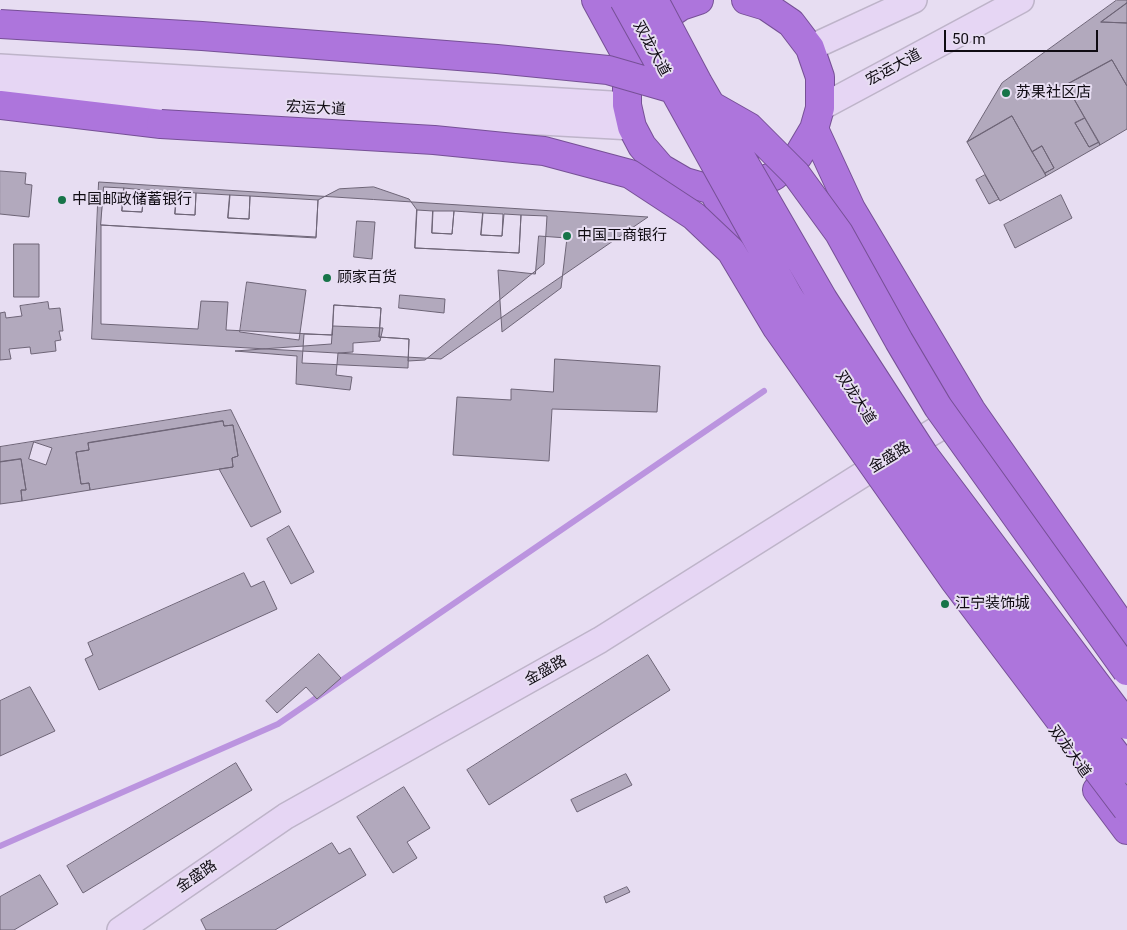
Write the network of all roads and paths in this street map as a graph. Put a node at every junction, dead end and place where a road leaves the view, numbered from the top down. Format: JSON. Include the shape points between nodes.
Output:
{"nodes":[{"id":1,"x":596,"y":0,"type":"edge"},
{"id":2,"x":624,"y":0,"type":"edge"},
{"id":3,"x":654,"y":0,"type":"edge"},
{"id":4,"x":746,"y":0,"type":"edge"},
{"id":5,"x":914,"y":0,"type":"edge"},
{"id":6,"x":1021,"y":0,"type":"edge"},
{"id":7,"x":686,"y":2,"type":"edge"},
{"id":8,"x":0,"y":24,"type":"edge"},
{"id":9,"x":810,"y":48,"type":"junction"},
{"id":10,"x":631,"y":64,"type":"junction"},
{"id":11,"x":0,"y":66,"type":"edge"},
{"id":12,"x":0,"y":92,"type":"edge"},
{"id":13,"x":0,"y":105,"type":"edge"},
{"id":14,"x":630,"y":116,"type":"junction"},
{"id":15,"x":817,"y":119,"type":"junction"},
{"id":16,"x":713,"y":190,"type":"junction"},
{"id":17,"x":970,"y":410,"type":"junction"},
{"id":18,"x":866,"y":473,"type":"junction"},
{"id":19,"x":1127,"y":633,"type":"edge"},
{"id":20,"x":1127,"y":671,"type":"edge"},
{"id":21,"x":1127,"y":725,"type":"edge"},
{"id":22,"x":1127,"y":770,"type":"edge"},
{"id":23,"x":1127,"y":809,"type":"edge"},
{"id":24,"x":1127,"y":830,"type":"edge"},
{"id":25,"x":120,"y":930,"type":"edge"}],
"edges":[{"from":1,"to":10,"type":"highway","name":"双龙大道"},
{"from":2,"to":22,"type":"highway","name":"双龙大道","bridge":true,"via":[[789,297],[911,482]]},
{"from":3,"to":21,"type":"highway","name":"双龙大道","bridge":true,"via":[[822,299],[924,454]]},
{"from":4,"to":9,"type":"highway","via":[[766,6],[791,23]]},
{"from":5,"to":9,"type":"main road"},
{"from":6,"to":15,"type":"main road","name":"宏运大道"},
{"from":7,"to":10,"type":"highway","via":[[659,21],[642,40]]},
{"from":8,"to":20,"type":"highway","bridge":true,"via":[[497,58],[608,70],[691,94],[749,127],[796,174],[839,233],[938,407]]},
{"from":9,"to":15,"type":"highway","via":[[820,77]]},
{"from":10,"to":14,"type":"highway","via":[[627,84]]},
{"from":11,"to":14,"type":"main road","name":"宏运大道"},
{"from":12,"to":14,"type":"main road","name":"宏运大道"},
{"from":13,"to":23,"type":"highway","bridge":true,"via":[[162,124],[434,140],[544,151],[630,174],[694,216],[732,251],[778,328],[954,580]]},
{"from":14,"to":16,"type":"highway","via":[[642,146],[661,168],[685,182]]},
{"from":15,"to":16,"type":"highway","via":[[798,156],[774,176],[744,188]]},
{"from":15,"to":17,"type":"highway","via":[[851,209]]},
{"from":16,"to":18,"type":"highway","name":"双龙大道"},
{"from":17,"to":18,"type":"main road","name":"金盛路"},
{"from":17,"to":19,"type":"highway"},
{"from":18,"to":24,"type":"highway","name":"双龙大道"},
{"from":18,"to":25,"type":"main road","name":"金盛路","via":[[600,640],[286,816]]}]}
